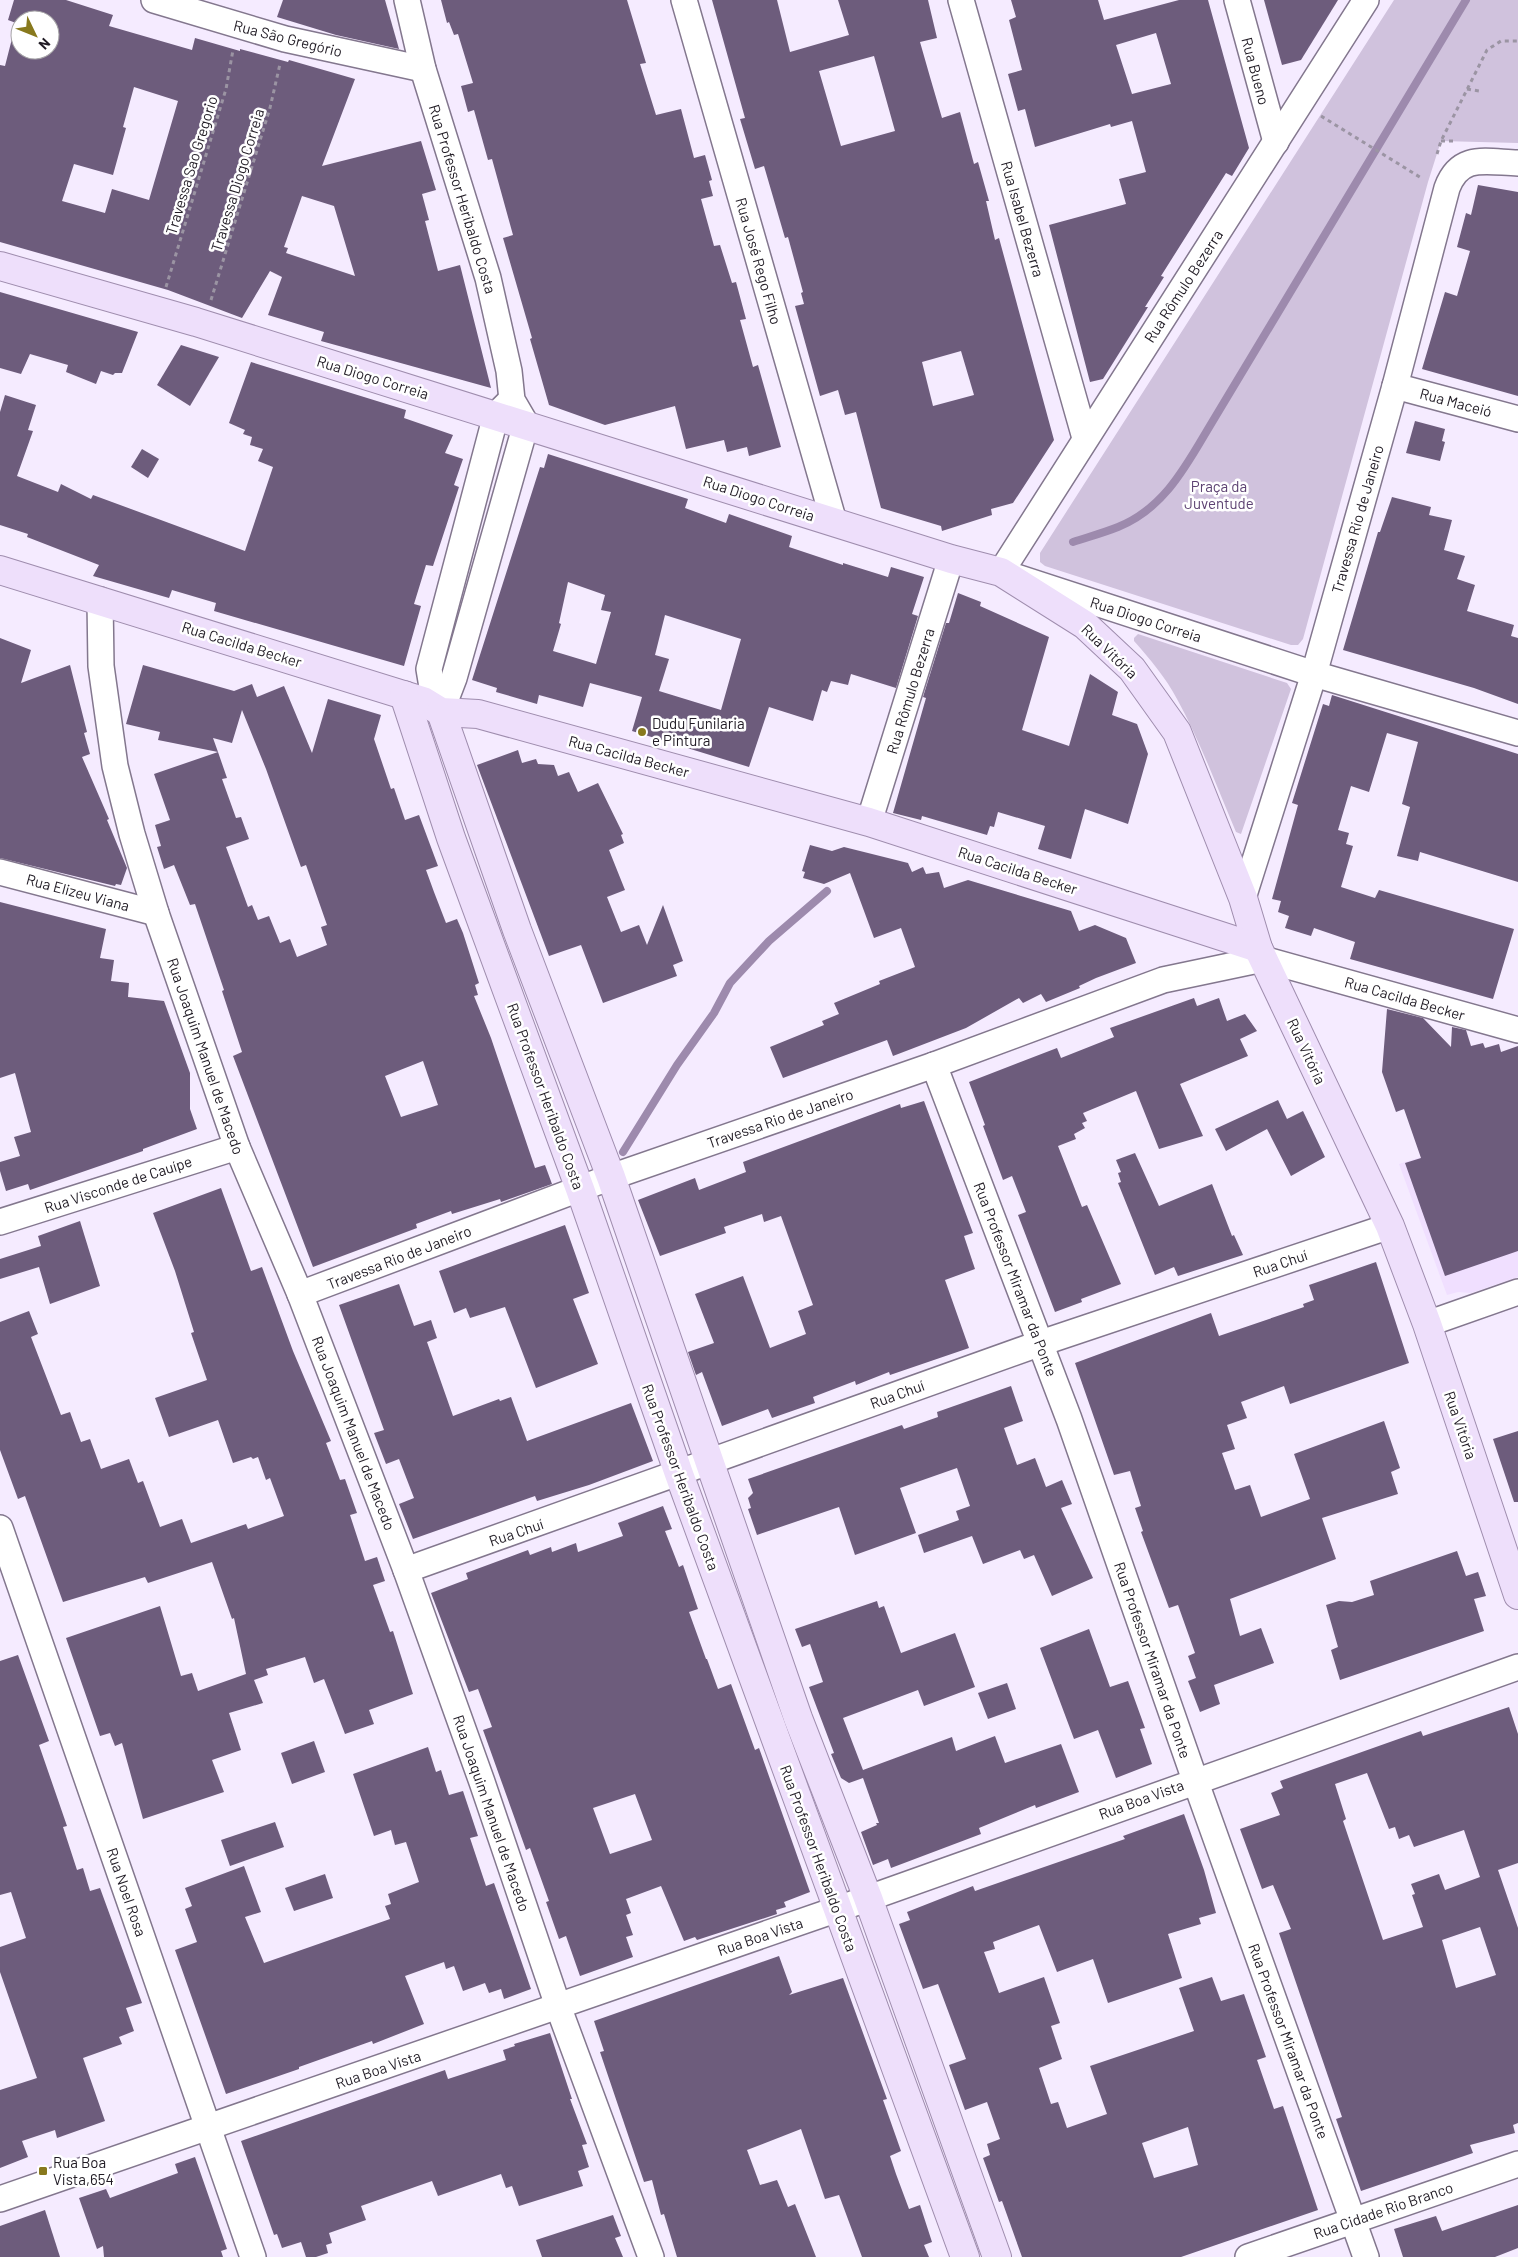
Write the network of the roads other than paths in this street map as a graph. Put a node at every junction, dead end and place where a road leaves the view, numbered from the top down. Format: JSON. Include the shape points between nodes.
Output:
{"nodes":[{"id":1,"x":154,"y":0,"type":"edge"},
{"id":2,"x":407,"y":0,"type":"edge"},
{"id":3,"x":684,"y":0,"type":"edge"},
{"id":4,"x":961,"y":0,"type":"edge"},
{"id":5,"x":1237,"y":0,"type":"edge"},
{"id":6,"x":1366,"y":0,"type":"edge"},
{"id":7,"x":423,"y":69,"type":"junction"},
{"id":8,"x":1276,"y":142,"type":"junction"},
{"id":9,"x":1518,"y":163,"type":"edge"},
{"id":10,"x":0,"y":266,"type":"edge"},
{"id":11,"x":1395,"y":386,"type":"junction"},
{"id":12,"x":504,"y":407,"type":"junction"},
{"id":13,"x":1518,"y":419,"type":"edge"},
{"id":14,"x":526,"y":424,"type":"junction"},
{"id":15,"x":1085,"y":438,"type":"junction"},
{"id":16,"x":834,"y":522,"type":"junction"},
{"id":17,"x":951,"y":559,"type":"junction"},
{"id":18,"x":0,"y":570,"type":"edge"},
{"id":19,"x":1002,"y":572,"type":"junction"},
{"id":20,"x":100,"y":600,"type":"junction"},
{"id":21,"x":1314,"y":674,"type":"junction"},
{"id":22,"x":404,"y":695,"type":"junction"},
{"id":23,"x":441,"y":712,"type":"junction"},
{"id":24,"x":1518,"y":733,"type":"edge"},
{"id":25,"x":869,"y":822,"type":"junction"},
{"id":26,"x":0,"y":872,"type":"edge"},
{"id":27,"x":1243,"y":898,"type":"junction"},
{"id":28,"x":156,"y":913,"type":"junction"},
{"id":29,"x":1261,"y":954,"type":"junction"},
{"id":30,"x":1518,"y":1030,"type":"edge"},
{"id":31,"x":934,"y":1065,"type":"junction"},
{"id":32,"x":237,"y":1147,"type":"junction"},
{"id":33,"x":611,"y":1177,"type":"junction"},
{"id":34,"x":580,"y":1189,"type":"junction"},
{"id":35,"x":0,"y":1222,"type":"edge"},
{"id":36,"x":1390,"y":1226,"type":"junction"},
{"id":37,"x":1518,"y":1292,"type":"edge"},
{"id":38,"x":300,"y":1294,"type":"junction"},
{"id":39,"x":1427,"y":1324,"type":"junction"},
{"id":40,"x":1041,"y":1343,"type":"junction"},
{"id":41,"x":710,"y":1461,"type":"junction"},
{"id":42,"x":679,"y":1474,"type":"junction"},
{"id":43,"x":0,"y":1528,"type":"edge"},
{"id":44,"x":406,"y":1570,"type":"junction"},
{"id":45,"x":1518,"y":1595,"type":"edge"},
{"id":46,"x":1518,"y":1667,"type":"edge"},
{"id":47,"x":1195,"y":1780,"type":"junction"},
{"id":48,"x":868,"y":1898,"type":"junction"},
{"id":49,"x":838,"y":1909,"type":"junction"},
{"id":50,"x":558,"y":2006,"type":"junction"},
{"id":51,"x":209,"y":2127,"type":"junction"},
{"id":52,"x":1518,"y":2164,"type":"edge"},
{"id":53,"x":0,"y":2198,"type":"edge"},
{"id":54,"x":1353,"y":2221,"type":"junction"},
{"id":55,"x":253,"y":2257,"type":"edge"},
{"id":56,"x":651,"y":2257,"type":"edge"},
{"id":57,"x":965,"y":2257,"type":"edge"},
{"id":58,"x":997,"y":2257,"type":"edge"},
{"id":59,"x":1248,"y":2257,"type":"edge"},
{"id":60,"x":1366,"y":2257,"type":"edge"}],
"edges":[{"from":1,"to":7,"type":"street","name":"Rua São Gregório","via":[[285,39]]},
{"from":2,"to":7,"type":"street","name":"Rua Professor Heribaldo Costa"},
{"from":3,"to":16,"type":"street","name":"Rua José Rego Filho"},
{"from":4,"to":15,"type":"street","name":"Rua Isabel Bezerra"},
{"from":5,"to":8,"type":"street","name":"Rua Bueno"},
{"from":6,"to":8,"type":"street","name":"Rua Rômulo Bezerra"},
{"from":7,"to":12,"type":"street","name":"Rua Professor Heribaldo Costa","via":[[488,278],[509,371]]},
{"from":8,"to":15,"type":"street","name":"Rua Rômulo Bezerra"},
{"from":9,"to":11,"type":"street","name":"Travessa Rio de Janeiro","via":[[1473,162],[1460,166],[1452,174]]},
{"from":10,"to":12,"type":"main road","name":"Rua Diogo Correia"},
{"from":11,"to":13,"type":"street","name":"Rua Maceió"},
{"from":11,"to":21,"type":"street","name":"Travessa Rio de Janeiro"},
{"from":12,"to":14,"type":"main road","name":"Rua Diogo Correia"},
{"from":12,"to":23,"type":"street","name":"Rua Professor Heribaldo Costa","via":[[429,669],[433,693]]},
{"from":14,"to":16,"type":"main road","name":"Rua Diogo Correia"},
{"from":14,"to":23,"type":"street","via":[[454,678]]},
{"from":15,"to":19,"type":"street","name":"Rua Rômulo Bezerra"},
{"from":16,"to":17,"type":"main road","name":"Rua Diogo Correia"},
{"from":17,"to":19,"type":"main road","name":"Rua Diogo Correia"},
{"from":17,"to":25,"type":"street","name":"Rua Rômulo Bezerra"},
{"from":18,"to":20,"type":"main road","name":"Rua Cacilda Becker"},
{"from":19,"to":21,"type":"street","name":"Rua Diogo Correia"},
{"from":19,"to":27,"type":"main road","name":"Rua Vitória","via":[[1085,625],[1132,669],[1177,732]]},
{"from":20,"to":22,"type":"main road","name":"Rua Cacilda Becker"},
{"from":20,"to":28,"type":"street","name":"Rua Joaquim Manuel de Macedo","via":[[101,666],[115,766]]},
{"from":21,"to":24,"type":"street","name":"Rua Diogo Correia"},
{"from":21,"to":27,"type":"street","name":"Travessa Rio de Janeiro"},
{"from":22,"to":23,"type":"main road","name":"Rua Cacilda Becker"},
{"from":22,"to":34,"type":"main road","name":"Rua Professor Heribaldo Costa","via":[[451,838]]},
{"from":23,"to":25,"type":"main road","name":"Rua Cacilda Becker","via":[[478,714]]},
{"from":23,"to":33,"type":"main road","name":"Rua Professor Heribaldo Costa","via":[[517,930]]},
{"from":25,"to":29,"type":"main road","name":"Rua Cacilda Becker"},
{"from":26,"to":28,"type":"street","name":"Rua Elizeu Viana"},
{"from":27,"to":29,"type":"main road","name":"Rua Vitória"},
{"from":28,"to":32,"type":"street","name":"Rua Joaquim Manuel de Macedo"},
{"from":29,"to":30,"type":"street","name":"Rua Cacilda Becker"},
{"from":29,"to":31,"type":"street","name":"Travessa Rio de Janeiro","via":[[1163,980]]},
{"from":29,"to":36,"type":"main road","name":"Rua Vitória"},
{"from":31,"to":33,"type":"street","name":"Travessa Rio de Janeiro"},
{"from":31,"to":40,"type":"street","name":"Rua Professor Miramar da Ponte"},
{"from":32,"to":35,"type":"street","name":"Rua Visconde de Cauípe"},
{"from":32,"to":38,"type":"street","name":"Rua Joaquim Manuel de Macedo"},
{"from":33,"to":34,"type":"street","name":"Travessa Rio de Janeiro"},
{"from":33,"to":41,"type":"main road","name":"Rua Professor Heribaldo Costa"},
{"from":34,"to":38,"type":"street","name":"Travessa Rio de Janeiro"},
{"from":34,"to":42,"type":"main road","name":"Rua Professor Heribaldo Costa"},
{"from":36,"to":39,"type":"main road","name":"Rua Vitória"},
{"from":36,"to":40,"type":"street","name":"Rua Chuí"},
{"from":37,"to":39,"type":"street"},
{"from":38,"to":44,"type":"street","name":"Rua Joaquim Manuel de Macedo"},
{"from":39,"to":45,"type":"main road","name":"Rua Vitória"},
{"from":40,"to":41,"type":"street","name":"Rua Chuí"},
{"from":40,"to":47,"type":"street","name":"Rua Professor Miramar da Ponte"},
{"from":41,"to":42,"type":"street","name":"Rua Chuí"},
{"from":41,"to":48,"type":"main road","name":"Rua Professor Heribaldo Costa","via":[[798,1718]]},
{"from":42,"to":44,"type":"street","name":"Rua Chuí"},
{"from":42,"to":49,"type":"main road","name":"Rua Professor Heribaldo Costa"},
{"from":43,"to":51,"type":"street","name":"Rua Noel Rosa"},
{"from":44,"to":50,"type":"street","name":"Rua Joaquim Manuel de Macedo"},
{"from":46,"to":47,"type":"street","name":"Rua Boa Vista"},
{"from":47,"to":48,"type":"street","name":"Rua Boa Vista"},
{"from":47,"to":54,"type":"street","name":"Rua Professor Miramar da Ponte"},
{"from":48,"to":49,"type":"street","name":"Rua Boa Vista"},
{"from":48,"to":58,"type":"main road","name":"Rua Professor Heribaldo Costa"},
{"from":49,"to":50,"type":"street","name":"Rua Boa Vista"},
{"from":49,"to":57,"type":"main road","name":"Rua Professor Heribaldo Costa"},
{"from":50,"to":51,"type":"street","name":"Rua Boa Vista"},
{"from":50,"to":56,"type":"street","name":"Rua Joaquim Manuel de Macedo"},
{"from":51,"to":53,"type":"street","name":"Rua Boa Vista"},
{"from":51,"to":55,"type":"street","name":"Rua Noel Rosa"},
{"from":52,"to":54,"type":"street","name":"Rua Cidade Rio Branco"},
{"from":54,"to":59,"type":"street","name":"Rua Cidade Rio Branco"},
{"from":54,"to":60,"type":"street","name":"Rua Professor Miramar da Ponte"}]}
